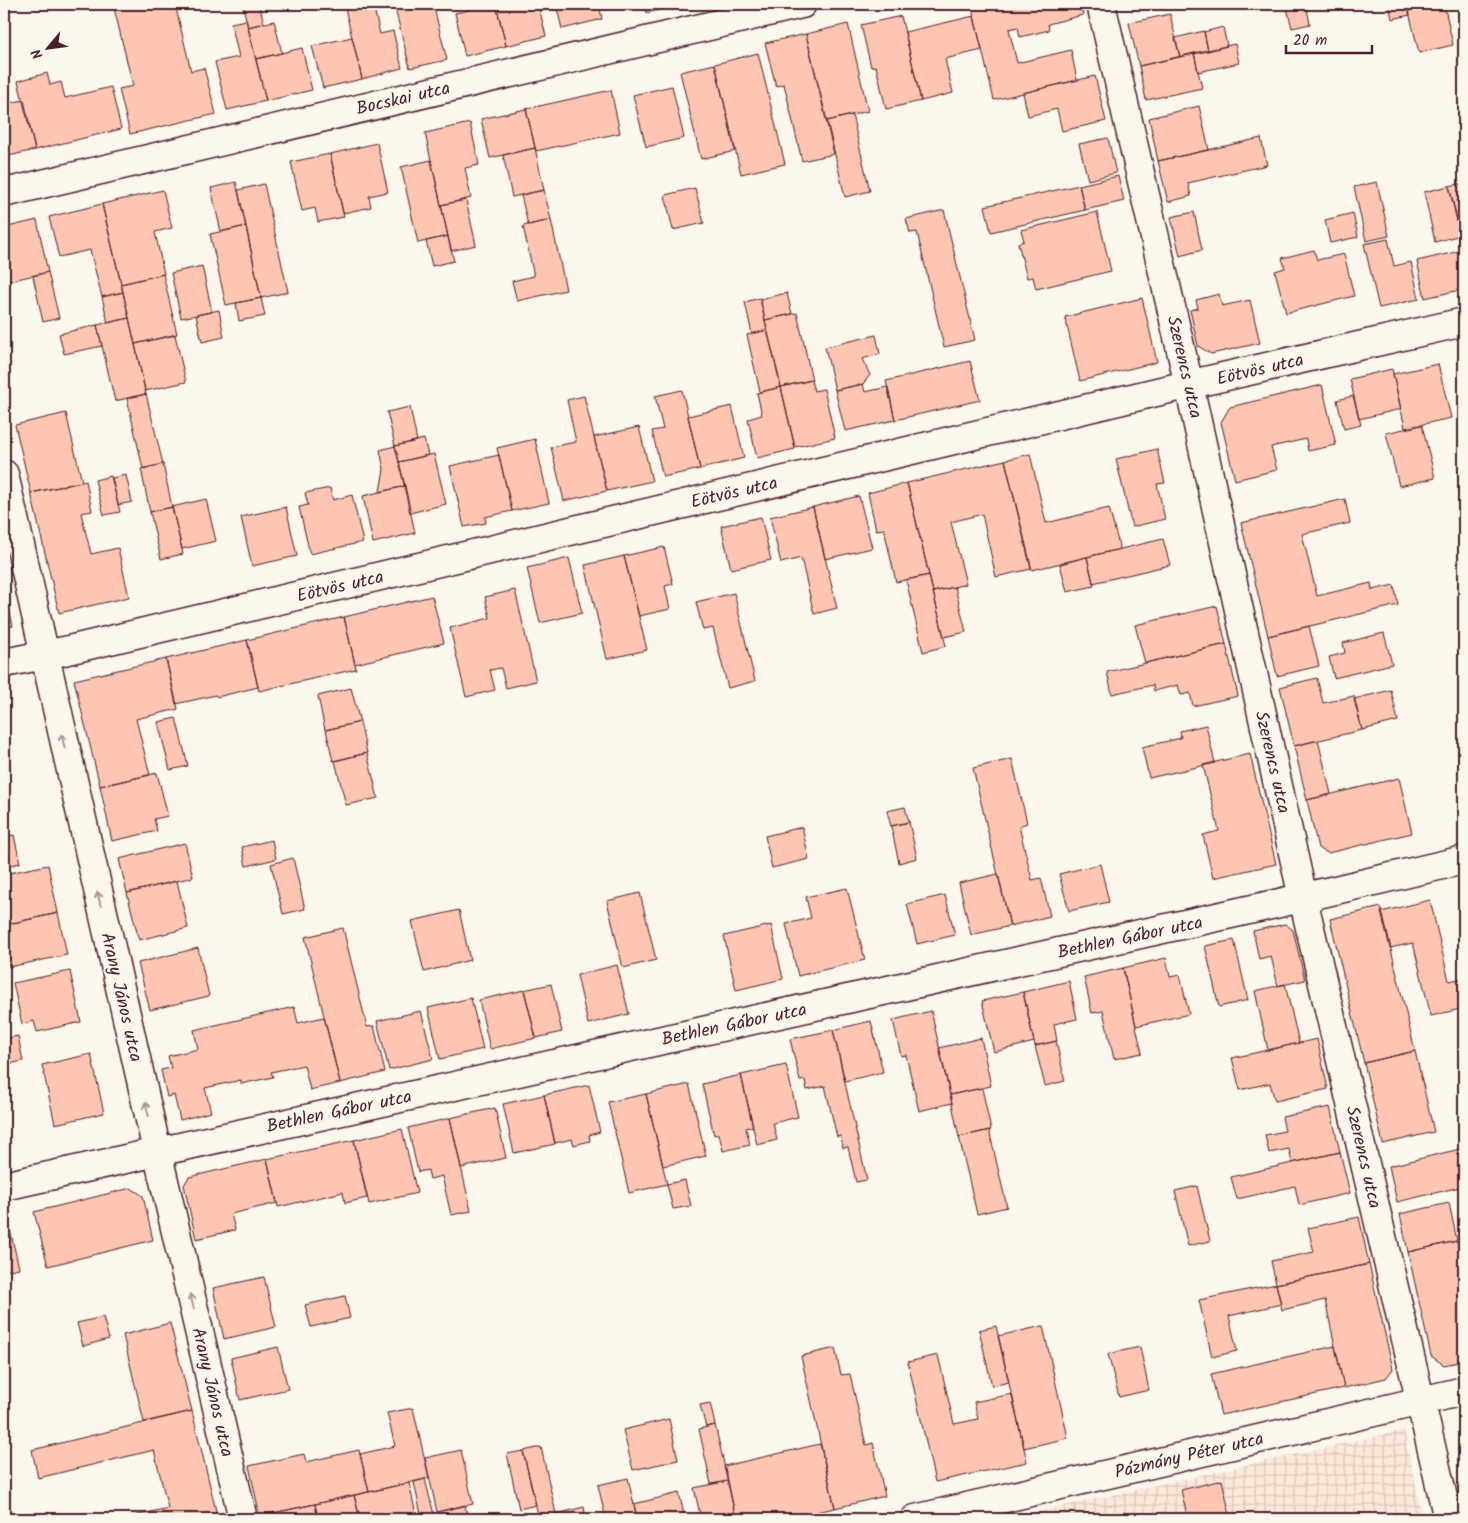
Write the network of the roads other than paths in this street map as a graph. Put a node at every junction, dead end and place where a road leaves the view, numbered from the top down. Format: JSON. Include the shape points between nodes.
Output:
{"nodes":[{"id":1,"x":802,"y":4,"type":"edge"},
{"id":2,"x":1102,"y":4,"type":"edge"},
{"id":3,"x":4,"y":193,"type":"edge"},
{"id":4,"x":1464,"y":322,"type":"edge"},
{"id":5,"x":1189,"y":385,"type":"junction"},
{"id":6,"x":4,"y":474,"type":"edge"},
{"id":7,"x":44,"y":655,"type":"junction"},
{"id":8,"x":4,"y":663,"type":"edge"},
{"id":9,"x":1464,"y":860,"type":"edge"},
{"id":10,"x":1303,"y":898,"type":"junction"},
{"id":11,"x":157,"y":1151,"type":"junction"},
{"id":12,"x":4,"y":1186,"type":"edge"},
{"id":13,"x":1464,"y":1391,"type":"edge"},
{"id":14,"x":1421,"y":1402,"type":"junction"},
{"id":15,"x":243,"y":1519,"type":"edge"},
{"id":16,"x":914,"y":1519,"type":"edge"},
{"id":17,"x":1448,"y":1519,"type":"edge"}],
"edges":[{"from":1,"to":3,"type":"street","name":"Bocskai utca"},
{"from":2,"to":5,"type":"street","name":"Szerencs utca"},
{"from":4,"to":5,"type":"street","name":"Eötvös utca"},
{"from":5,"to":7,"type":"street","name":"Eötvös utca"},
{"from":5,"to":10,"type":"street","name":"Szerencs utca"},
{"from":6,"to":7,"type":"street","name":"Arany János utca"},
{"from":7,"to":8,"type":"street","name":"Eötvös utca"},
{"from":11,"to":7,"type":"street","name":"Arany János utca","one_way":true},
{"from":9,"to":10,"type":"street","name":"Bethlen Gábor utca"},
{"from":10,"to":11,"type":"street","name":"Bethlen Gábor utca"},
{"from":10,"to":14,"type":"street","name":"Szerencs utca"},
{"from":11,"to":12,"type":"street","name":"Bethlen Gábor utca"},
{"from":15,"to":11,"type":"street","name":"Arany János utca","one_way":true},
{"from":13,"to":14,"type":"street","name":"Pázmány Péter utca"},
{"from":14,"to":16,"type":"street","name":"Pázmány Péter utca"},
{"from":14,"to":17,"type":"street","name":"Szerencs utca"}]}
